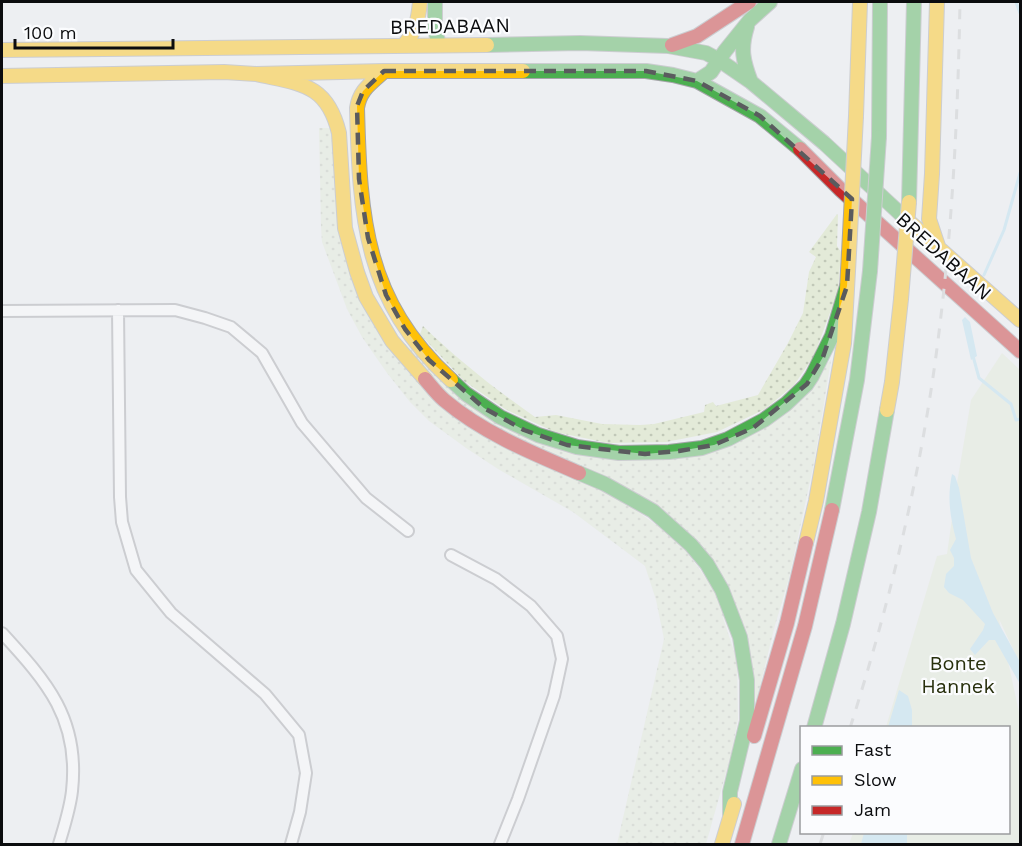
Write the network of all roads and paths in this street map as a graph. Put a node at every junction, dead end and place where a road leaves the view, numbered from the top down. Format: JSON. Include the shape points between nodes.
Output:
{"nodes":[{"id":1,"x":420,"y":2,"type":"edge"},
{"id":2,"x":435,"y":2,"type":"edge"},
{"id":3,"x":770,"y":2,"type":"edge"},
{"id":4,"x":860,"y":2,"type":"edge"},
{"id":5,"x":880,"y":2,"type":"edge"},
{"id":6,"x":914,"y":2,"type":"edge"},
{"id":7,"x":937,"y":2,"type":"edge"},
{"id":8,"x":744,"y":5,"type":"edge"},
{"id":9,"x":750,"y":20,"type":"junction"},
{"id":10,"x":439,"y":45,"type":"junction"},
{"id":11,"x":507,"y":45,"type":"junction"},
{"id":12,"x":403,"y":46,"type":"junction"},
{"id":13,"x":668,"y":46,"type":"junction"},
{"id":14,"x":2,"y":50,"type":"edge"},
{"id":15,"x":706,"y":53,"type":"junction"},
{"id":16,"x":719,"y":60,"type":"junction"},
{"id":17,"x":384,"y":71,"type":"junction"},
{"id":18,"x":508,"y":71,"type":"junction"},
{"id":19,"x":256,"y":74,"type":"junction"},
{"id":20,"x":2,"y":75,"type":"edge"},
{"id":21,"x":697,"y":81,"type":"junction"},
{"id":22,"x":751,"y":82,"type":"junction"},
{"id":23,"x":856,"y":172,"type":"junction"},
{"id":24,"x":842,"y":190,"type":"junction"},
{"id":25,"x":939,"y":249,"type":"junction"},
{"id":26,"x":847,"y":286,"type":"junction"},
{"id":27,"x":2,"y":310,"type":"edge"},
{"id":28,"x":118,"y":310,"type":"junction"},
{"id":29,"x":1020,"y":320,"type":"edge"},
{"id":30,"x":1020,"y":351,"type":"edge"},
{"id":31,"x":408,"y":531,"type":"dead end"},
{"id":32,"x":451,"y":555,"type":"dead end"},
{"id":33,"x":2,"y":633,"type":"edge"},
{"id":34,"x":815,"y":726,"type":"edge"},
{"id":35,"x":800,"y":772,"type":"edge"},
{"id":36,"x":730,"y":815,"type":"junction"},
{"id":37,"x":59,"y":844,"type":"edge"},
{"id":38,"x":291,"y":844,"type":"edge"},
{"id":39,"x":500,"y":844,"type":"edge"},
{"id":40,"x":722,"y":844,"type":"edge"},
{"id":41,"x":742,"y":844,"type":"edge"},
{"id":42,"x":778,"y":844,"type":"edge"}],
"edges":[{"from":1,"to":12,"type":"main road","via":[[417,26]]},
{"from":2,"to":10,"type":"main road","via":[[433,23]]},
{"from":3,"to":9,"type":"main road"},
{"from":4,"to":26,"type":"main road","bridge":true},
{"from":5,"to":41,"type":"main road","bridge":true,"via":[[879,137],[870,272],[857,380],[834,504],[805,626]]},
{"from":6,"to":34,"type":"main road","bridge":true,"via":[[911,166],[892,382],[869,512]]},
{"from":7,"to":25,"type":"main road","via":[[929,219]]},
{"from":8,"to":13,"type":"main road","via":[[697,36]]},
{"from":8,"to":15,"type":"main road","via":[[716,34]]},
{"from":9,"to":16,"type":"main road"},
{"from":9,"to":22,"type":"main road","via":[[741,55]]},
{"from":10,"to":11,"type":"main road","name":"BREDABAAN"},
{"from":10,"to":12,"type":"main road","name":"BREDABAAN"},
{"from":11,"to":13,"type":"main road","name":"BREDABAAN","via":[[580,42]]},
{"from":11,"to":18,"type":"main road","via":[[517,52],[518,58]]},
{"from":12,"to":14,"type":"main road","name":"BREDABAAN"},
{"from":13,"to":15,"type":"main road","name":"BREDABAAN"},
{"from":15,"to":16,"type":"main road","name":"BREDABAAN"},
{"from":15,"to":21,"type":"main road"},
{"from":16,"to":21,"type":"main road","via":[[711,72]]},
{"from":16,"to":22,"type":"main road","name":"BREDABAAN"},
{"from":17,"to":18,"type":"main road","name":"BREDABAAN"},
{"from":17,"to":19,"type":"main road","name":"BREDABAAN"},
{"from":17,"to":26,"type":"main road","via":[[363,91],[357,106],[362,212],[386,296],[405,329],[453,384],[484,408],[524,430],[567,445],[645,454],[714,445],[753,428],[807,384],[835,331]]},
{"from":18,"to":21,"type":"main road","name":"BREDABAAN","via":[[646,71]]},
{"from":19,"to":20,"type":"main road","name":"BREDABAAN"},
{"from":19,"to":36,"type":"main road","via":[[301,84],[321,95],[330,107],[339,133],[345,228],[357,272],[366,297],[407,360],[443,399],[483,428],[605,484],[653,512],[707,564],[740,637],[747,680],[747,721],[730,792]]},
{"from":21,"to":24,"type":"main road","name":"BREDABAAN","via":[[760,116]]},
{"from":22,"to":23,"type":"main road","name":"BREDABAAN"},
{"from":23,"to":24,"type":"street"},
{"from":23,"to":25,"type":"main road","name":"BREDABAAN"},
{"from":24,"to":30,"type":"main road","name":"BREDABAAN"},
{"from":25,"to":29,"type":"main road","name":"BREDABAAN"},
{"from":26,"to":36,"type":"main road","via":[[844,343],[816,501],[787,623]]},
{"from":27,"to":28,"type":"street"},
{"from":28,"to":31,"type":"street","via":[[175,310],[231,327],[262,352],[302,423],[366,498]]},
{"from":28,"to":38,"type":"street","via":[[120,497],[122,522],[136,570],[171,613],[266,694],[299,735],[306,773]]},
{"from":32,"to":39,"type":"street","via":[[496,579],[531,606],[557,636],[562,659],[554,696]]},
{"from":33,"to":37,"type":"street","via":[[57,701],[70,734],[72,790]]},
{"from":35,"to":42,"type":"main road"},
{"from":36,"to":40,"type":"main road"}]}
